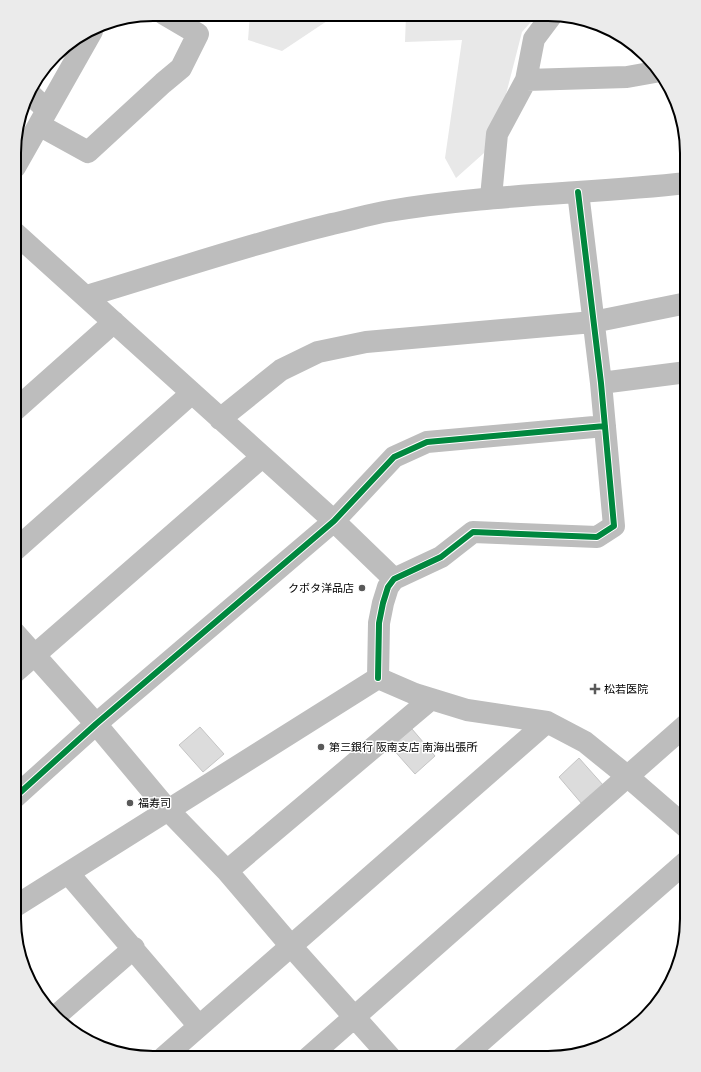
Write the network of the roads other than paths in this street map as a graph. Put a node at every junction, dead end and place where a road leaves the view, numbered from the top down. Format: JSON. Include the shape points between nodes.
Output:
{"nodes":[{"id":1,"x":176,"y":21,"type":"edge"},
{"id":2,"x":548,"y":21,"type":"edge"},
{"id":3,"x":88,"y":39,"type":"edge"},
{"id":4,"x":653,"y":72,"type":"edge"},
{"id":5,"x":526,"y":80,"type":"junction"},
{"id":6,"x":33,"y":99,"type":"edge"},
{"id":7,"x":43,"y":117,"type":"junction"},
{"id":8,"x":21,"y":156,"type":"edge"},
{"id":9,"x":680,"y":184,"type":"edge"},
{"id":10,"x":578,"y":192,"type":"junction"},
{"id":11,"x":491,"y":197,"type":"junction"},
{"id":12,"x":21,"y":238,"type":"edge"},
{"id":13,"x":87,"y":296,"type":"junction"},
{"id":14,"x":680,"y":304,"type":"edge"},
{"id":15,"x":114,"y":322,"type":"junction"},
{"id":16,"x":594,"y":322,"type":"junction"},
{"id":17,"x":680,"y":373,"type":"edge"},
{"id":18,"x":601,"y":383,"type":"junction"},
{"id":19,"x":192,"y":393,"type":"junction"},
{"id":20,"x":21,"y":405,"type":"edge"},
{"id":21,"x":220,"y":419,"type":"junction"},
{"id":22,"x":605,"y":426,"type":"junction"},
{"id":23,"x":262,"y":457,"type":"junction"},
{"id":24,"x":334,"y":521,"type":"junction"},
{"id":25,"x":21,"y":545,"type":"edge"},
{"id":26,"x":394,"y":579,"type":"junction"},
{"id":27,"x":21,"y":640,"type":"edge"},
{"id":28,"x":35,"y":655,"type":"junction"},
{"id":29,"x":21,"y":667,"type":"edge"},
{"id":30,"x":378,"y":678,"type":"junction"},
{"id":31,"x":431,"y":699,"type":"junction"},
{"id":32,"x":547,"y":722,"type":"junction"},
{"id":33,"x":96,"y":724,"type":"junction"},
{"id":34,"x":680,"y":730,"type":"edge"},
{"id":35,"x":627,"y":776,"type":"junction"},
{"id":36,"x":21,"y":792,"type":"edge"},
{"id":37,"x":168,"y":810,"type":"junction"},
{"id":38,"x":680,"y":822,"type":"edge"},
{"id":39,"x":680,"y":867,"type":"edge"},
{"id":40,"x":227,"y":871,"type":"junction"},
{"id":41,"x":68,"y":873,"type":"junction"},
{"id":42,"x":21,"y":903,"type":"edge"},
{"id":43,"x":290,"y":945,"type":"junction"},
{"id":44,"x":134,"y":948,"type":"junction"},
{"id":45,"x":60,"y":1012,"type":"edge"},
{"id":46,"x":355,"y":1018,"type":"junction"},
{"id":47,"x":199,"y":1026,"type":"junction"},
{"id":48,"x":171,"y":1051,"type":"edge"},
{"id":49,"x":316,"y":1051,"type":"edge"},
{"id":50,"x":385,"y":1051,"type":"edge"},
{"id":51,"x":470,"y":1051,"type":"edge"}],
"edges":[{"from":1,"to":7,"type":"street","via":[[198,34],[181,68],[88,152]]},
{"from":2,"to":5,"type":"street","via":[[534,39]]},
{"from":3,"to":7,"type":"street"},
{"from":4,"to":5,"type":"street","via":[[628,77]]},
{"from":5,"to":11,"type":"street","via":[[497,134]]},
{"from":6,"to":7,"type":"street"},
{"from":7,"to":8,"type":"street"},
{"from":9,"to":10,"type":"street"},
{"from":10,"to":11,"type":"street"},
{"from":10,"to":16,"type":"street"},
{"from":11,"to":13,"type":"street","via":[[387,211],[299,232]]},
{"from":12,"to":13,"type":"street"},
{"from":13,"to":15,"type":"street"},
{"from":14,"to":16,"type":"street"},
{"from":15,"to":19,"type":"street"},
{"from":15,"to":20,"type":"street"},
{"from":16,"to":18,"type":"street"},
{"from":16,"to":21,"type":"street","via":[[366,342],[318,352],[281,370]]},
{"from":17,"to":18,"type":"street"},
{"from":18,"to":22,"type":"street"},
{"from":19,"to":21,"type":"street"},
{"from":19,"to":25,"type":"street"},
{"from":21,"to":23,"type":"street"},
{"from":22,"to":24,"type":"street","via":[[427,442],[394,457]]},
{"from":22,"to":26,"type":"street","via":[[614,526],[597,537],[473,532],[441,557]]},
{"from":23,"to":24,"type":"street"},
{"from":23,"to":28,"type":"street"},
{"from":24,"to":26,"type":"street"},
{"from":24,"to":33,"type":"street"},
{"from":26,"to":30,"type":"street","via":[[388,587],[379,623]]},
{"from":27,"to":28,"type":"street"},
{"from":28,"to":29,"type":"street"},
{"from":28,"to":33,"type":"street"},
{"from":30,"to":31,"type":"street"},
{"from":30,"to":37,"type":"street"},
{"from":31,"to":32,"type":"street","via":[[467,710]]},
{"from":31,"to":40,"type":"street"},
{"from":32,"to":35,"type":"street","via":[[585,742]]},
{"from":32,"to":43,"type":"street"},
{"from":33,"to":36,"type":"street"},
{"from":33,"to":37,"type":"street"},
{"from":34,"to":35,"type":"street"},
{"from":35,"to":38,"type":"street"},
{"from":35,"to":46,"type":"street"},
{"from":37,"to":40,"type":"street"},
{"from":37,"to":41,"type":"street"},
{"from":39,"to":51,"type":"street"},
{"from":40,"to":43,"type":"street"},
{"from":41,"to":42,"type":"street"},
{"from":41,"to":44,"type":"street"},
{"from":43,"to":46,"type":"street"},
{"from":43,"to":47,"type":"street"},
{"from":44,"to":45,"type":"street"},
{"from":44,"to":47,"type":"street"},
{"from":46,"to":49,"type":"street"},
{"from":46,"to":50,"type":"street"},
{"from":47,"to":48,"type":"street"}]}
